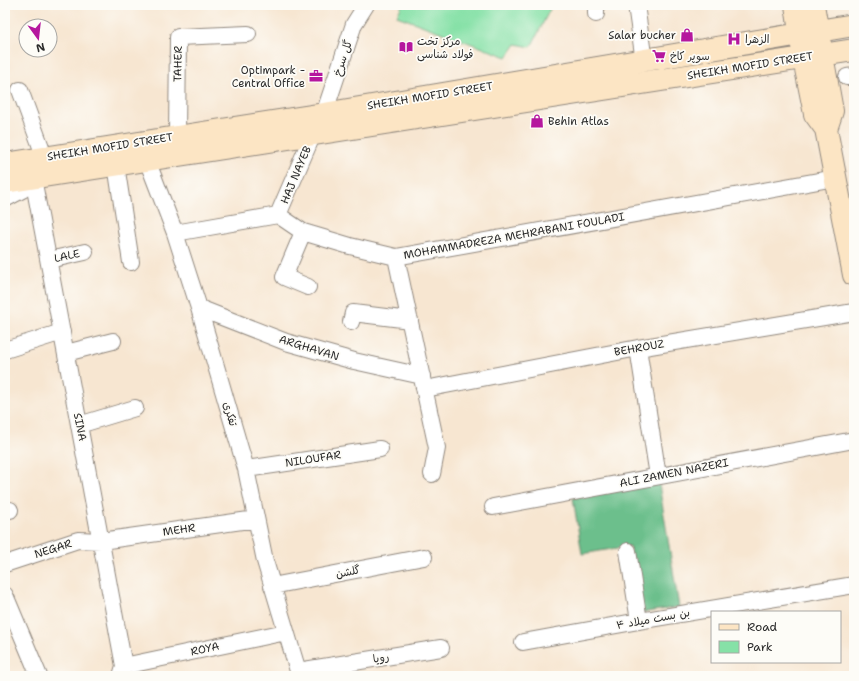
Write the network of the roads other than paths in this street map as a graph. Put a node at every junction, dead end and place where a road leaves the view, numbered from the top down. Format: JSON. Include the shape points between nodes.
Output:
{"nodes":[{"id":1,"x":366,"y":5,"type":"edge"},
{"id":2,"x":636,"y":5,"type":"edge"},
{"id":3,"x":796,"y":5,"type":"edge"},
{"id":4,"x":812,"y":5,"type":"edge"},
{"id":5,"x":854,"y":25,"type":"edge"},
{"id":6,"x":809,"y":33,"type":"junction"},
{"id":7,"x":248,"y":34,"type":"dead end"},
{"id":8,"x":854,"y":50,"type":"edge"},
{"id":9,"x":813,"y":57,"type":"junction"},
{"id":10,"x":644,"y":60,"type":"junction"},
{"id":11,"x":602,"y":78,"type":"junction"},
{"id":12,"x":566,"y":84,"type":"junction"},
{"id":13,"x":20,"y":90,"type":"dead end"},
{"id":14,"x":324,"y":114,"type":"junction"},
{"id":15,"x":313,"y":134,"type":"junction"},
{"id":16,"x":177,"y":136,"type":"junction"},
{"id":17,"x":45,"y":158,"type":"junction"},
{"id":18,"x":147,"y":160,"type":"junction"},
{"id":19,"x":5,"y":164,"type":"edge"},
{"id":20,"x":116,"y":165,"type":"junction"},
{"id":21,"x":33,"y":178,"type":"junction"},
{"id":22,"x":835,"y":178,"type":"junction"},
{"id":23,"x":5,"y":182,"type":"edge"},
{"id":24,"x":5,"y":199,"type":"edge"},
{"id":25,"x":278,"y":215,"type":"junction"},
{"id":26,"x":849,"y":220,"type":"edge"},
{"id":27,"x":303,"y":232,"type":"junction"},
{"id":28,"x":175,"y":233,"type":"junction"},
{"id":29,"x":85,"y":252,"type":"dead end"},
{"id":30,"x":396,"y":257,"type":"junction"},
{"id":31,"x":49,"y":260,"type":"junction"},
{"id":32,"x":131,"y":262,"type":"dead end"},
{"id":33,"x":854,"y":275,"type":"edge"},
{"id":34,"x":308,"y":287,"type":"dead end"},
{"id":35,"x":199,"y":308,"type":"junction"},
{"id":36,"x":854,"y":312,"type":"edge"},
{"id":37,"x":410,"y":320,"type":"junction"},
{"id":38,"x":351,"y":322,"type":"dead end"},
{"id":39,"x":62,"y":332,"type":"junction"},
{"id":40,"x":113,"y":341,"type":"dead end"},
{"id":41,"x":638,"y":348,"type":"junction"},
{"id":42,"x":5,"y":350,"type":"edge"},
{"id":43,"x":66,"y":353,"type":"junction"},
{"id":44,"x":424,"y":382,"type":"junction"},
{"id":45,"x":135,"y":408,"type":"dead end"},
{"id":46,"x":79,"y":425,"type":"junction"},
{"id":47,"x":854,"y":440,"type":"edge"},
{"id":48,"x":380,"y":448,"type":"dead end"},
{"id":49,"x":246,"y":469,"type":"junction"},
{"id":50,"x":432,"y":474,"type":"dead end"},
{"id":51,"x":658,"y":476,"type":"junction"},
{"id":52,"x":493,"y":507,"type":"dead end"},
{"id":53,"x":256,"y":519,"type":"junction"},
{"id":54,"x":101,"y":541,"type":"junction"},
{"id":55,"x":628,"y":551,"type":"dead end"},
{"id":56,"x":424,"y":557,"type":"dead end"},
{"id":57,"x":5,"y":564,"type":"edge"},
{"id":58,"x":854,"y":585,"type":"edge"},
{"id":59,"x":272,"y":586,"type":"junction"},
{"id":60,"x":5,"y":595,"type":"edge"},
{"id":61,"x":639,"y":621,"type":"junction"},
{"id":62,"x":286,"y":632,"type":"junction"},
{"id":63,"x":523,"y":642,"type":"dead end"},
{"id":64,"x":441,"y":648,"type":"dead end"},
{"id":65,"x":122,"y":671,"type":"edge"},
{"id":66,"x":298,"y":671,"type":"joint"},
{"id":67,"x":39,"y":676,"type":"edge"}],
"edges":[{"from":1,"to":14,"type":"street","name":"گل سرخ","via":[[354,24]]},
{"from":2,"to":10,"type":"street"},
{"from":3,"to":6,"type":"main road"},
{"from":4,"to":6,"type":"main road"},
{"from":5,"to":6,"type":"main road","name":"SHEIKH MOFID STREET"},
{"from":6,"to":9,"type":"main road"},
{"from":6,"to":10,"type":"main road","name":"SHEIKH MOFID STREET"},
{"from":7,"to":16,"type":"street","name":"TAHER","via":[[178,38]]},
{"from":8,"to":9,"type":"main road","name":"SHEIKH MOFID STREET"},
{"from":9,"to":11,"type":"main road","name":"SHEIKH MOFID STREET"},
{"from":9,"to":22,"type":"main road","via":[[815,114],[826,129]]},
{"from":10,"to":11,"type":"main road","name":"SHEIKH MOFID STREET"},
{"from":11,"to":12,"type":"main road","name":"SHEIKH MOFID STREET"},
{"from":12,"to":14,"type":"main road","name":"SHEIKH MOFID STREET"},
{"from":12,"to":15,"type":"main road","name":"SHEIKH MOFID STREET"},
{"from":13,"to":17,"type":"street"},
{"from":14,"to":16,"type":"main road","name":"SHEIKH MOFID STREET"},
{"from":15,"to":18,"type":"main road","name":"SHEIKH MOFID STREET"},
{"from":15,"to":25,"type":"street","name":"HAJ NAYEB"},
{"from":16,"to":17,"type":"main road","name":"SHEIKH MOFID STREET"},
{"from":17,"to":19,"type":"main road","name":"SHEIKH MOFID STREET"},
{"from":18,"to":20,"type":"main road","name":"SHEIKH MOFID STREET"},
{"from":18,"to":28,"type":"street","name":"تفکری"},
{"from":20,"to":21,"type":"main road","name":"SHEIKH MOFID STREET"},
{"from":20,"to":32,"type":"street"},
{"from":21,"to":23,"type":"main road","name":"SHEIKH MOFID STREET"},
{"from":21,"to":24,"type":"street","via":[[22,190]]},
{"from":21,"to":31,"type":"street","name":"SINA"},
{"from":22,"to":26,"type":"main road"},
{"from":22,"to":30,"type":"street","name":"MOHAMMADREZA MEHRABANI FOULADI"},
{"from":25,"to":27,"type":"street","name":"MOHAMMADREZA MEHRABANI FOULADI"},
{"from":25,"to":28,"type":"street"},
{"from":26,"to":33,"type":"main road"},
{"from":27,"to":30,"type":"street","name":"MOHAMMADREZA MEHRABANI FOULADI"},
{"from":27,"to":34,"type":"street","via":[[284,277]]},
{"from":28,"to":35,"type":"street","name":"تفکری"},
{"from":29,"to":31,"type":"street","name":"LALE"},
{"from":30,"to":37,"type":"street"},
{"from":31,"to":39,"type":"street","name":"SINA"},
{"from":35,"to":44,"type":"street","name":"ARGHAVAN","via":[[286,342]]},
{"from":35,"to":49,"type":"street","name":"تفکری"},
{"from":36,"to":41,"type":"street","name":"BEHROUZ"},
{"from":37,"to":38,"type":"street","via":[[353,313]]},
{"from":37,"to":44,"type":"street"},
{"from":39,"to":42,"type":"street"},
{"from":39,"to":43,"type":"street","name":"SINA"},
{"from":40,"to":43,"type":"street"},
{"from":41,"to":44,"type":"street","name":"BEHROUZ"},
{"from":41,"to":51,"type":"street"},
{"from":43,"to":46,"type":"street","name":"SINA"},
{"from":44,"to":50,"type":"street","via":[[437,448]]},
{"from":45,"to":46,"type":"street"},
{"from":46,"to":54,"type":"street","name":"SINA"},
{"from":47,"to":51,"type":"street","name":"ALI ZAMEN NAZERI"},
{"from":48,"to":49,"type":"street","name":"NILOUFAR"},
{"from":49,"to":53,"type":"street","name":"تفکری"},
{"from":51,"to":52,"type":"street","name":"ALI ZAMEN NAZERI"},
{"from":53,"to":54,"type":"street","name":"MEHR"},
{"from":53,"to":59,"type":"street","name":"تفکری"},
{"from":54,"to":57,"type":"street","name":"NEGAR","via":[[78,540]]},
{"from":54,"to":65,"type":"street","name":"SINA"},
{"from":55,"to":61,"type":"street"},
{"from":56,"to":59,"type":"street","name":"گلشن"},
{"from":58,"to":61,"type":"street","name":"بن بست میلاد ۴"},
{"from":59,"to":62,"type":"street","name":"تفکری"},
{"from":60,"to":67,"type":"street"},
{"from":61,"to":63,"type":"street","name":"بن بست میلاد ۴"},
{"from":62,"to":65,"type":"street","name":"ROYA"},
{"from":62,"to":66,"type":"street","name":"تفکری"},
{"from":64,"to":66,"type":"street","name":"رویا"}]}
